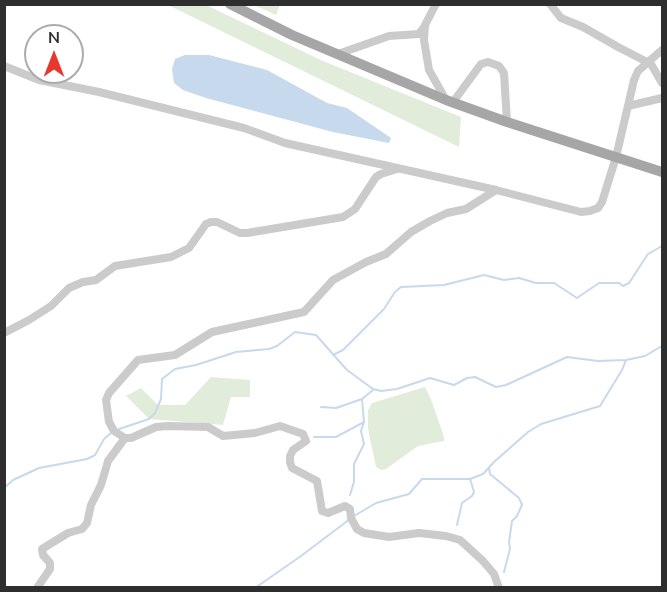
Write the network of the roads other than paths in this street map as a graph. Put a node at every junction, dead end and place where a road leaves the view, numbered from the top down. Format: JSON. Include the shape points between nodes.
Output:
{"nodes":[{"id":1,"x":230,"y":4,"type":"edge"},
{"id":2,"x":436,"y":4,"type":"edge"},
{"id":3,"x":550,"y":4,"type":"edge"},
{"id":4,"x":425,"y":25,"type":"junction"},
{"id":5,"x":663,"y":50,"type":"edge"},
{"id":6,"x":338,"y":54,"type":"junction"},
{"id":7,"x":648,"y":62,"type":"junction"},
{"id":8,"x":4,"y":66,"type":"edge"},
{"id":9,"x":663,"y":83,"type":"edge"},
{"id":10,"x":663,"y":98,"type":"edge"},
{"id":11,"x":450,"y":101,"type":"junction"},
{"id":12,"x":628,"y":106,"type":"junction"},
{"id":13,"x":507,"y":122,"type":"junction"},
{"id":14,"x":616,"y":157,"type":"junction"},
{"id":15,"x":397,"y":169,"type":"junction"},
{"id":16,"x":663,"y":174,"type":"edge"},
{"id":17,"x":496,"y":189,"type":"junction"},
{"id":18,"x":4,"y":333,"type":"edge"},
{"id":19,"x":125,"y":438,"type":"junction"},
{"id":20,"x":37,"y":588,"type":"edge"},
{"id":21,"x":499,"y":588,"type":"edge"}],
"edges":[{"from":1,"to":6,"type":"main road"},
{"from":2,"to":4,"type":"street"},
{"from":3,"to":7,"type":"street","via":[[561,18]]},
{"from":4,"to":6,"type":"street","via":[[419,34],[389,36]]},
{"from":4,"to":11,"type":"street","via":[[429,70]]},
{"from":5,"to":7,"type":"street"},
{"from":6,"to":11,"type":"main road"},
{"from":7,"to":9,"type":"street"},
{"from":7,"to":12,"type":"street","via":[[638,71]]},
{"from":8,"to":15,"type":"street","via":[[39,80],[133,100],[244,128],[285,143]]},
{"from":10,"to":12,"type":"street"},
{"from":11,"to":13,"type":"main road"},
{"from":11,"to":13,"type":"street","via":[[481,64],[499,66],[504,73]]},
{"from":12,"to":14,"type":"street"},
{"from":13,"to":14,"type":"main road"},
{"from":14,"to":16,"type":"main road"},
{"from":14,"to":17,"type":"street","via":[[602,202],[590,211],[581,212]]},
{"from":15,"to":17,"type":"street"},
{"from":15,"to":18,"type":"street","via":[[381,174],[355,209],[343,217],[247,233],[211,222],[189,248],[171,257],[116,266],[96,280],[69,288],[51,306]]},
{"from":17,"to":19,"type":"street","via":[[466,209],[430,221],[386,254],[333,280],[304,312],[212,332],[175,355],[133,363],[106,400],[109,422]]},
{"from":19,"to":20,"type":"street","via":[[108,461],[87,523],[42,549],[50,569]]},
{"from":19,"to":21,"type":"street","via":[[168,426],[208,427],[223,436],[255,434],[280,426],[294,429],[306,441],[293,450],[292,468],[317,481],[322,512],[345,506],[364,534],[389,537],[419,533],[460,540],[494,574]]}]}
